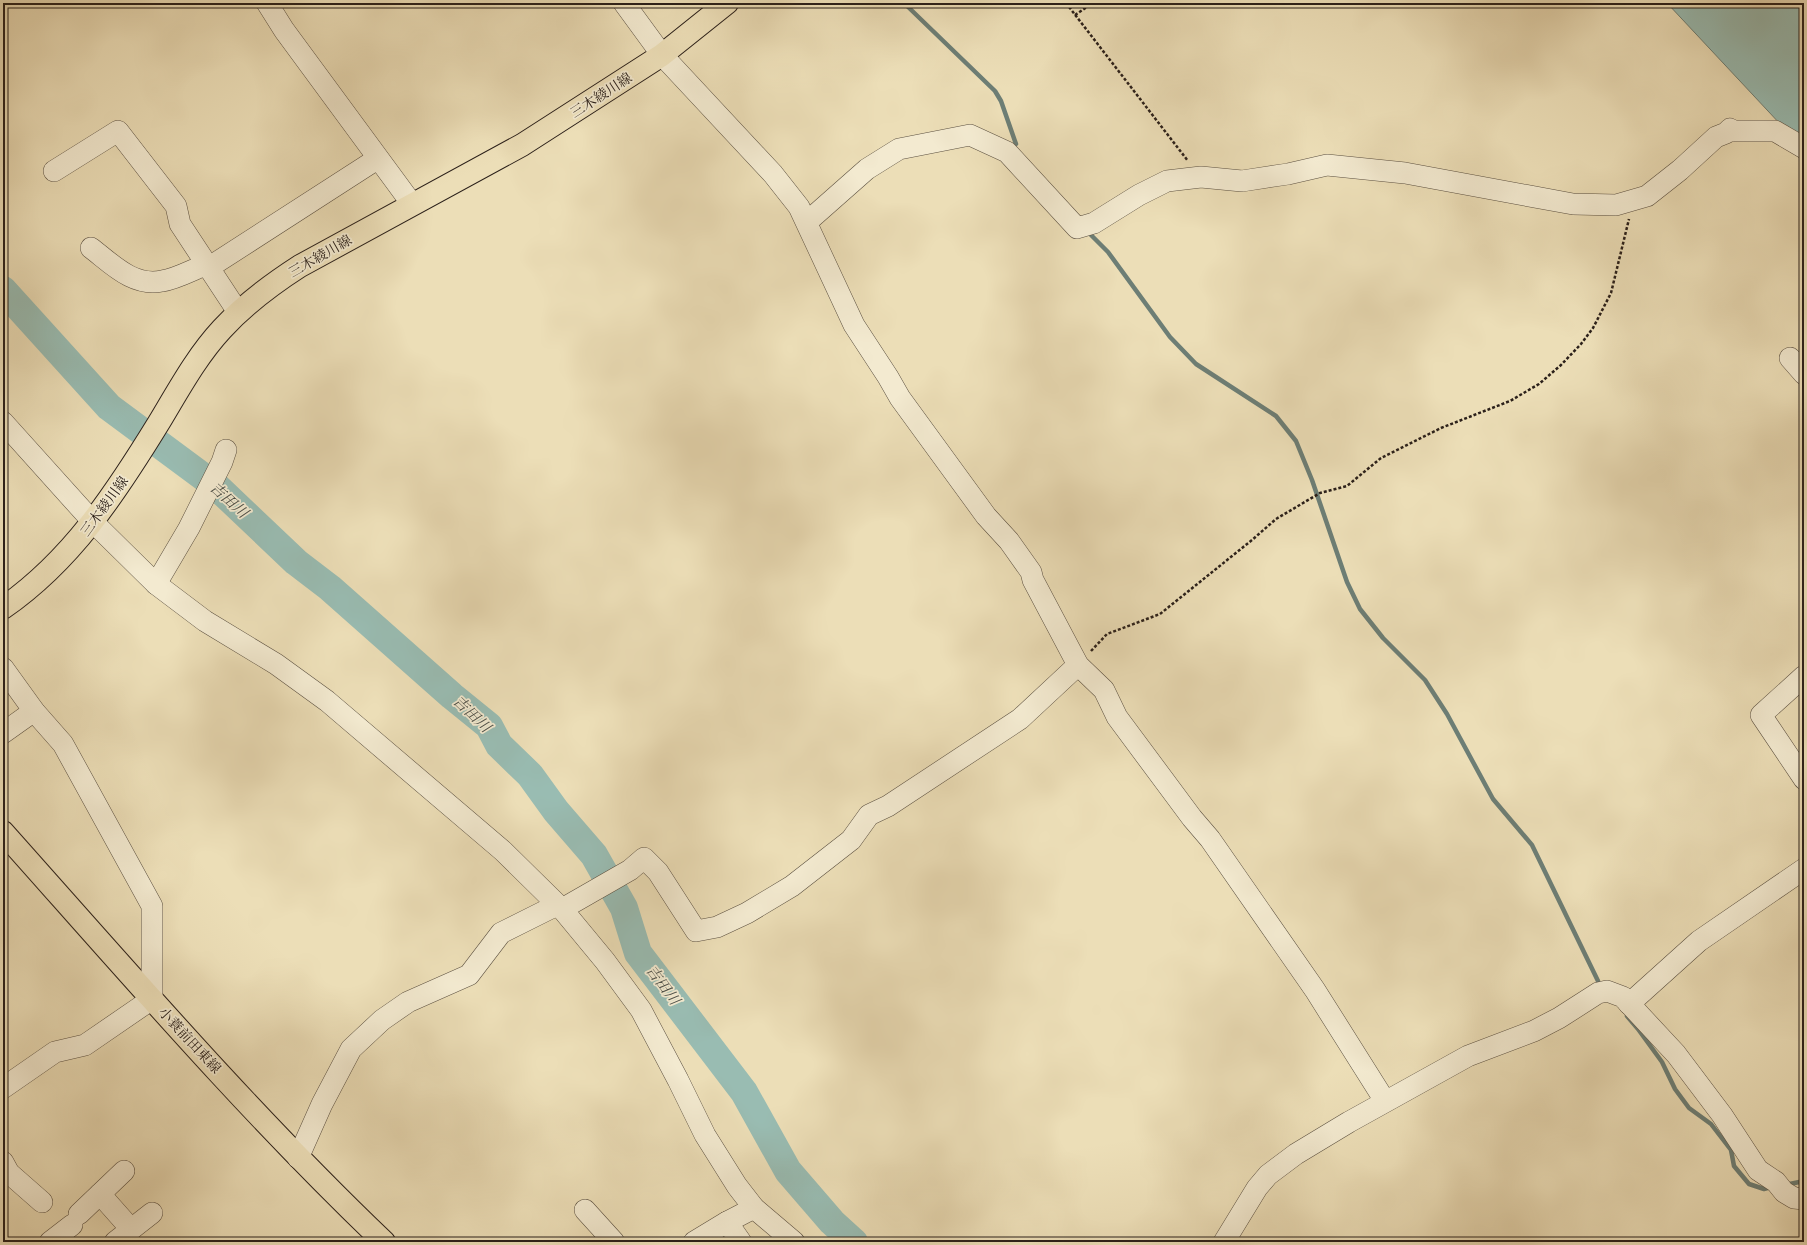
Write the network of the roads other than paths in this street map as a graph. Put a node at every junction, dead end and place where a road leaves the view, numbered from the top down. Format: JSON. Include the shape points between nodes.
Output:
{"nodes":[{"id":1,"x":267,"y":3,"type":"edge"},
{"id":2,"x":624,"y":3,"type":"edge"},
{"id":3,"x":727,"y":3,"type":"edge"},
{"id":4,"x":662,"y":55,"type":"junction"},
{"id":5,"x":1804,"y":148,"type":"edge"},
{"id":6,"x":377,"y":159,"type":"junction"},
{"id":7,"x":54,"y":171,"type":"dead end"},
{"id":8,"x":412,"y":204,"type":"junction"},
{"id":9,"x":807,"y":222,"type":"junction"},
{"id":10,"x":91,"y":248,"type":"dead end"},
{"id":11,"x":207,"y":266,"type":"junction"},
{"id":12,"x":238,"y":312,"type":"junction"},
{"id":13,"x":1790,"y":358,"type":"dead end"},
{"id":14,"x":1804,"y":374,"type":"edge"},
{"id":15,"x":6,"y":433,"type":"edge"},
{"id":16,"x":224,"y":456,"type":"dead end"},
{"id":17,"x":93,"y":522,"type":"junction"},
{"id":18,"x":156,"y":584,"type":"junction"},
{"id":19,"x":3,"y":608,"type":"edge"},
{"id":20,"x":1078,"y":665,"type":"junction"},
{"id":21,"x":5,"y":673,"type":"edge"},
{"id":22,"x":1804,"y":676,"type":"edge"},
{"id":23,"x":34,"y":712,"type":"junction"},
{"id":24,"x":3,"y":733,"type":"edge"},
{"id":25,"x":1804,"y":779,"type":"edge"},
{"id":26,"x":3,"y":832,"type":"edge"},
{"id":27,"x":1804,"y":869,"type":"edge"},
{"id":28,"x":559,"y":907,"type":"junction"},
{"id":29,"x":152,"y":999,"type":"junction"},
{"id":30,"x":1629,"y":1004,"type":"junction"},
{"id":31,"x":3,"y":1088,"type":"edge"},
{"id":32,"x":1385,"y":1101,"type":"junction"},
{"id":33,"x":298,"y":1158,"type":"junction"},
{"id":34,"x":5,"y":1171,"type":"edge"},
{"id":35,"x":124,"y":1171,"type":"dead end"},
{"id":36,"x":100,"y":1194,"type":"junction"},
{"id":37,"x":1804,"y":1199,"type":"edge"},
{"id":38,"x":42,"y":1202,"type":"dead end"},
{"id":39,"x":754,"y":1208,"type":"junction"},
{"id":40,"x":585,"y":1210,"type":"dead end"},
{"id":41,"x":152,"y":1213,"type":"dead end"},
{"id":42,"x":727,"y":1222,"type":"junction"},
{"id":43,"x":131,"y":1229,"type":"junction"},
{"id":44,"x":50,"y":1242,"type":"edge"},
{"id":45,"x":115,"y":1242,"type":"edge"},
{"id":46,"x":384,"y":1242,"type":"edge"},
{"id":47,"x":614,"y":1242,"type":"edge"},
{"id":48,"x":694,"y":1242,"type":"edge"},
{"id":49,"x":741,"y":1242,"type":"edge"},
{"id":50,"x":794,"y":1242,"type":"edge"},
{"id":51,"x":1224,"y":1242,"type":"edge"}],
"edges":[{"from":1,"to":6,"type":"street"},
{"from":2,"to":4,"type":"street"},
{"from":3,"to":4,"type":"main road","name":"三木綾川線"},
{"from":4,"to":8,"type":"main road","name":"三木綾川線","via":[[522,145]]},
{"from":4,"to":9,"type":"street","via":[[773,174],[799,207]]},
{"from":5,"to":9,"type":"street","via":[[1775,131],[1730,129],[1716,137],[1647,196],[1616,205],[1573,204],[1405,173],[1327,165],[1242,181],[1201,177],[1167,181],[1139,194],[1094,223],[1077,228],[1008,152],[970,136],[899,149],[868,169]]},
{"from":6,"to":8,"type":"street"},
{"from":6,"to":11,"type":"street"},
{"from":7,"to":11,"type":"street","via":[[118,131],[176,206],[180,224]]},
{"from":8,"to":12,"type":"main road","name":"三木綾川線","via":[[300,266],[273,283]]},
{"from":9,"to":20,"type":"street","via":[[854,325],[900,398],[986,516],[1009,541],[1031,572]]},
{"from":10,"to":11,"type":"street","via":[[125,274],[141,282],[162,281]]},
{"from":11,"to":12,"type":"street"},
{"from":12,"to":17,"type":"main road","name":"三木綾川線","via":[[187,375],[131,469]]},
{"from":13,"to":14,"type":"street"},
{"from":15,"to":17,"type":"street"},
{"from":16,"to":18,"type":"street","via":[[189,528]]},
{"from":17,"to":18,"type":"street"},
{"from":17,"to":19,"type":"main road","name":"三木綾川線","via":[[50,570],[20,597]]},
{"from":18,"to":28,"type":"street","via":[[205,620],[276,664],[327,701],[503,851]]},
{"from":20,"to":28,"type":"street","via":[[1020,719],[888,806],[869,815],[851,840],[792,886],[747,913],[717,927],[696,931],[658,872],[644,858],[630,870],[584,897]]},
{"from":20,"to":32,"type":"street","via":[[1104,690],[1117,717],[1210,839],[1315,990]]},
{"from":21,"to":23,"type":"street"},
{"from":22,"to":25,"type":"street","via":[[1761,715]]},
{"from":23,"to":24,"type":"street"},
{"from":23,"to":29,"type":"street","via":[[63,744],[152,906]]},
{"from":26,"to":29,"type":"main road","name":"小蓑前田東線"},
{"from":27,"to":30,"type":"street","via":[[1699,941]]},
{"from":28,"to":33,"type":"street","via":[[501,933],[469,975],[408,1002],[382,1020],[351,1049],[322,1104]]},
{"from":28,"to":39,"type":"street","via":[[605,961],[641,1010],[705,1135]]},
{"from":29,"to":31,"type":"street","via":[[85,1045],[55,1052]]},
{"from":29,"to":33,"type":"main road","name":"小蓑前田東線"},
{"from":30,"to":32,"type":"street","via":[[1623,996],[1614,992],[1598,993],[1559,1018],[1468,1056]]},
{"from":30,"to":37,"type":"street","via":[[1676,1054],[1722,1115],[1758,1170],[1794,1198]]},
{"from":32,"to":51,"type":"street","via":[[1296,1154],[1268,1175],[1247,1202]]},
{"from":33,"to":46,"type":"main road","name":"小蓑前田東線"},
{"from":34,"to":38,"type":"street"},
{"from":35,"to":36,"type":"street"},
{"from":36,"to":43,"type":"street"},
{"from":36,"to":44,"type":"street","via":[[76,1220]]},
{"from":39,"to":42,"type":"street"},
{"from":39,"to":50,"type":"street"},
{"from":40,"to":47,"type":"street"},
{"from":41,"to":43,"type":"street"},
{"from":42,"to":48,"type":"street"},
{"from":42,"to":49,"type":"street"},
{"from":43,"to":45,"type":"street"}]}
